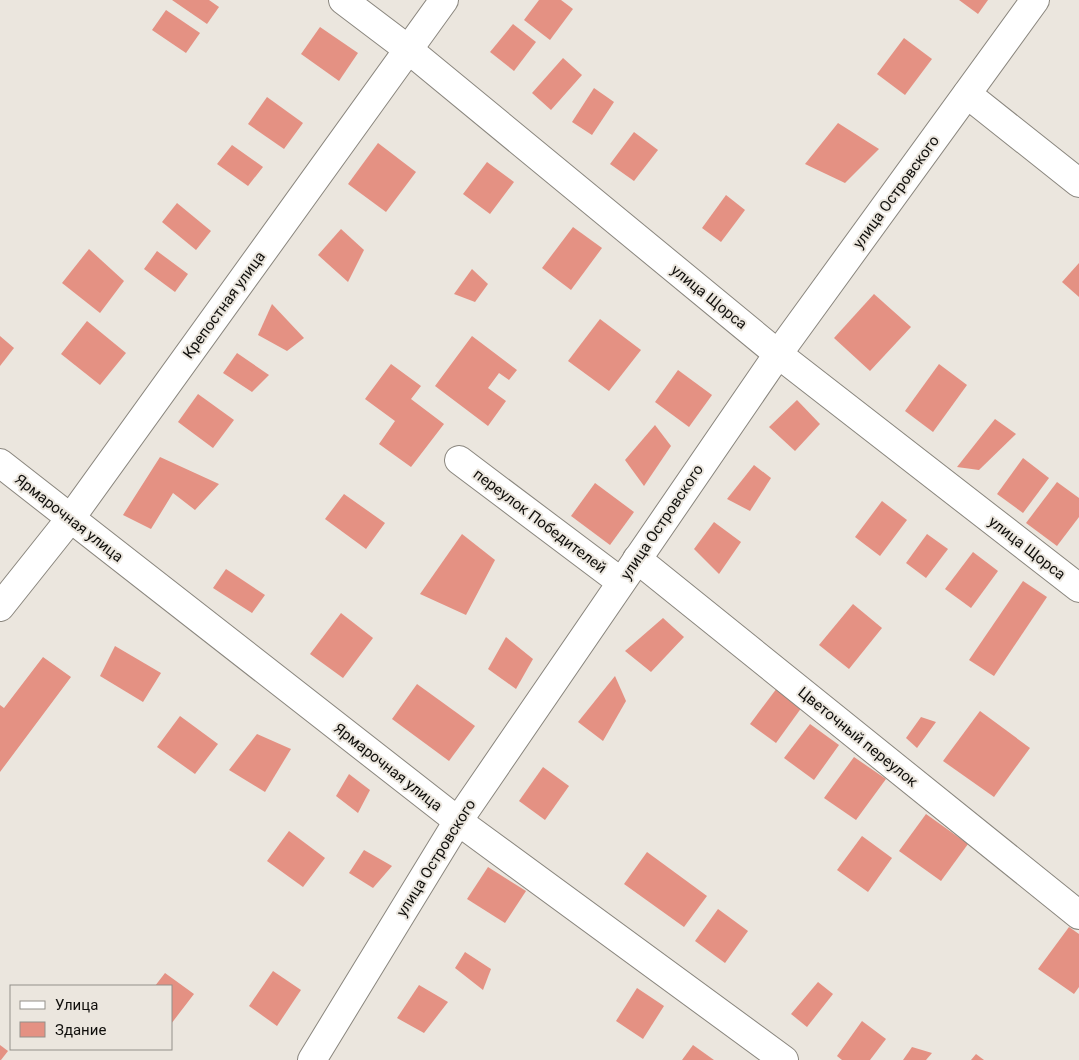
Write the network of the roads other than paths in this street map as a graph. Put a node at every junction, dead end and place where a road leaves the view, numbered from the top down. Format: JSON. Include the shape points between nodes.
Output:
{"nodes":[{"id":1,"x":343,"y":0,"type":"edge"},
{"id":2,"x":444,"y":0,"type":"edge"},
{"id":3,"x":1035,"y":0,"type":"edge"},
{"id":4,"x":409,"y":50,"type":"junction"},
{"id":5,"x":967,"y":94,"type":"junction"},
{"id":6,"x":1079,"y":184,"type":"edge"},
{"id":7,"x":778,"y":354,"type":"junction"},
{"id":8,"x":460,"y":460,"type":"dead end"},
{"id":9,"x":0,"y":463,"type":"edge"},
{"id":10,"x":70,"y":519,"type":"junction"},
{"id":11,"x":637,"y":559,"type":"junction"},
{"id":12,"x":621,"y":582,"type":"junction"},
{"id":13,"x":1079,"y":588,"type":"edge"},
{"id":14,"x":0,"y":607,"type":"edge"},
{"id":15,"x":458,"y":821,"type":"junction"},
{"id":16,"x":1079,"y":915,"type":"edge"},
{"id":17,"x":312,"y":1060,"type":"edge"},
{"id":18,"x":784,"y":1060,"type":"edge"}],
"edges":[{"from":1,"to":4,"type":"street","name":"улица Щорса"},
{"from":2,"to":4,"type":"street","name":"Крепостная улица"},
{"from":3,"to":5,"type":"street","name":"улица Островского"},
{"from":4,"to":7,"type":"street","name":"улица Щорса"},
{"from":4,"to":10,"type":"street","name":"Крепостная улица"},
{"from":5,"to":6,"type":"street"},
{"from":5,"to":7,"type":"street","name":"улица Островского"},
{"from":7,"to":11,"type":"street","name":"улица Островского"},
{"from":7,"to":13,"type":"street","name":"улица Щорса"},
{"from":8,"to":12,"type":"street","name":"переулок Победителей"},
{"from":9,"to":10,"type":"street","name":"Ярмарочная улица"},
{"from":10,"to":14,"type":"street","name":"Крепостная улица"},
{"from":10,"to":15,"type":"street","name":"Ярмарочная улица"},
{"from":11,"to":12,"type":"street","name":"улица Островского"},
{"from":11,"to":16,"type":"street","name":"Цветочный переулок"},
{"from":12,"to":15,"type":"street","name":"улица Островского"},
{"from":15,"to":17,"type":"street","name":"улица Островского"},
{"from":15,"to":18,"type":"street","name":"Ярмарочная улица"}]}
